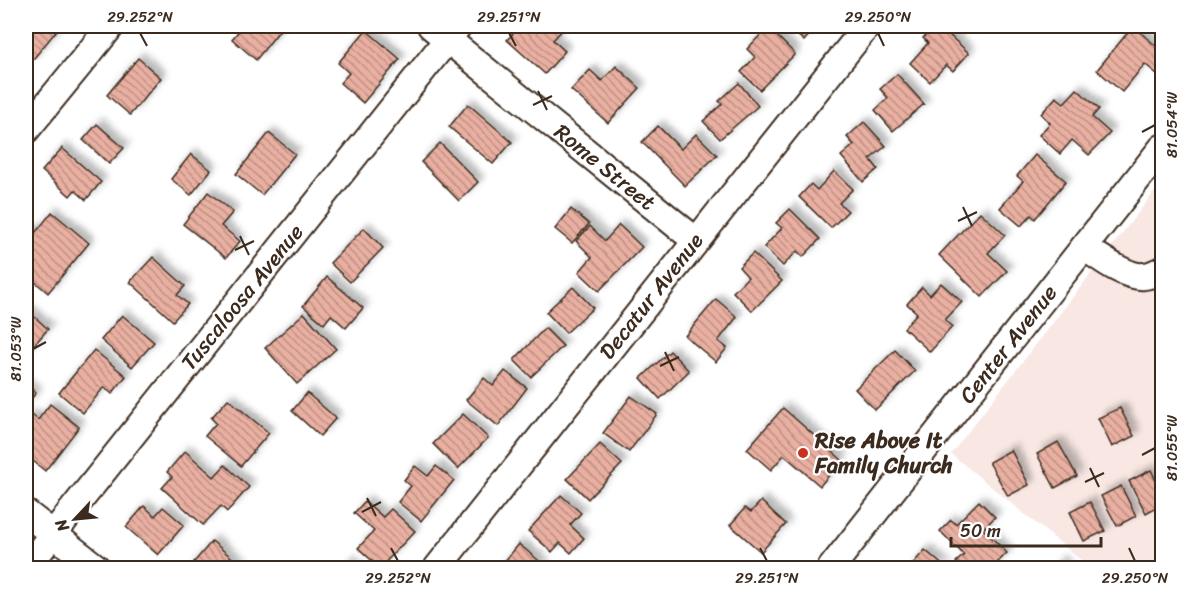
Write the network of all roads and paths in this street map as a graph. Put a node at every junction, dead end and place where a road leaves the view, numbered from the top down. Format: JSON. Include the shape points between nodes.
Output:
{"nodes":[{"id":1,"x":111,"y":26,"type":"edge"},
{"id":2,"x":867,"y":26,"type":"edge"},
{"id":3,"x":446,"y":30,"type":"edge"},
{"id":4,"x":26,"y":130,"type":"edge"},
{"id":5,"x":1162,"y":148,"type":"edge"},
{"id":6,"x":695,"y":240,"type":"junction"},
{"id":7,"x":1084,"y":247,"type":"junction"},
{"id":8,"x":1162,"y":270,"type":"edge"},
{"id":9,"x":26,"y":513,"type":"edge"},
{"id":10,"x":52,"y":534,"type":"junction"},
{"id":11,"x":26,"y":568,"type":"edge"},
{"id":12,"x":97,"y":568,"type":"edge"},
{"id":13,"x":437,"y":568,"type":"edge"},
{"id":14,"x":831,"y":568,"type":"edge"}],
"edges":[{"from":1,"to":4,"type":"street"},
{"from":2,"to":6,"type":"street","name":"Decatur Avenue"},
{"from":3,"to":6,"type":"street","name":"Rome Street"},
{"from":3,"to":10,"type":"street","name":"Tuscaloosa Avenue"},
{"from":5,"to":7,"type":"street","name":"Center Avenue"},
{"from":6,"to":13,"type":"street","name":"Decatur Avenue"},
{"from":7,"to":8,"type":"street","via":[[1115,268],[1143,277]]},
{"from":7,"to":14,"type":"street","name":"Center Avenue"},
{"from":9,"to":10,"type":"street"},
{"from":10,"to":11,"type":"street","name":"Tuscaloosa Avenue"},
{"from":10,"to":12,"type":"street"}]}
